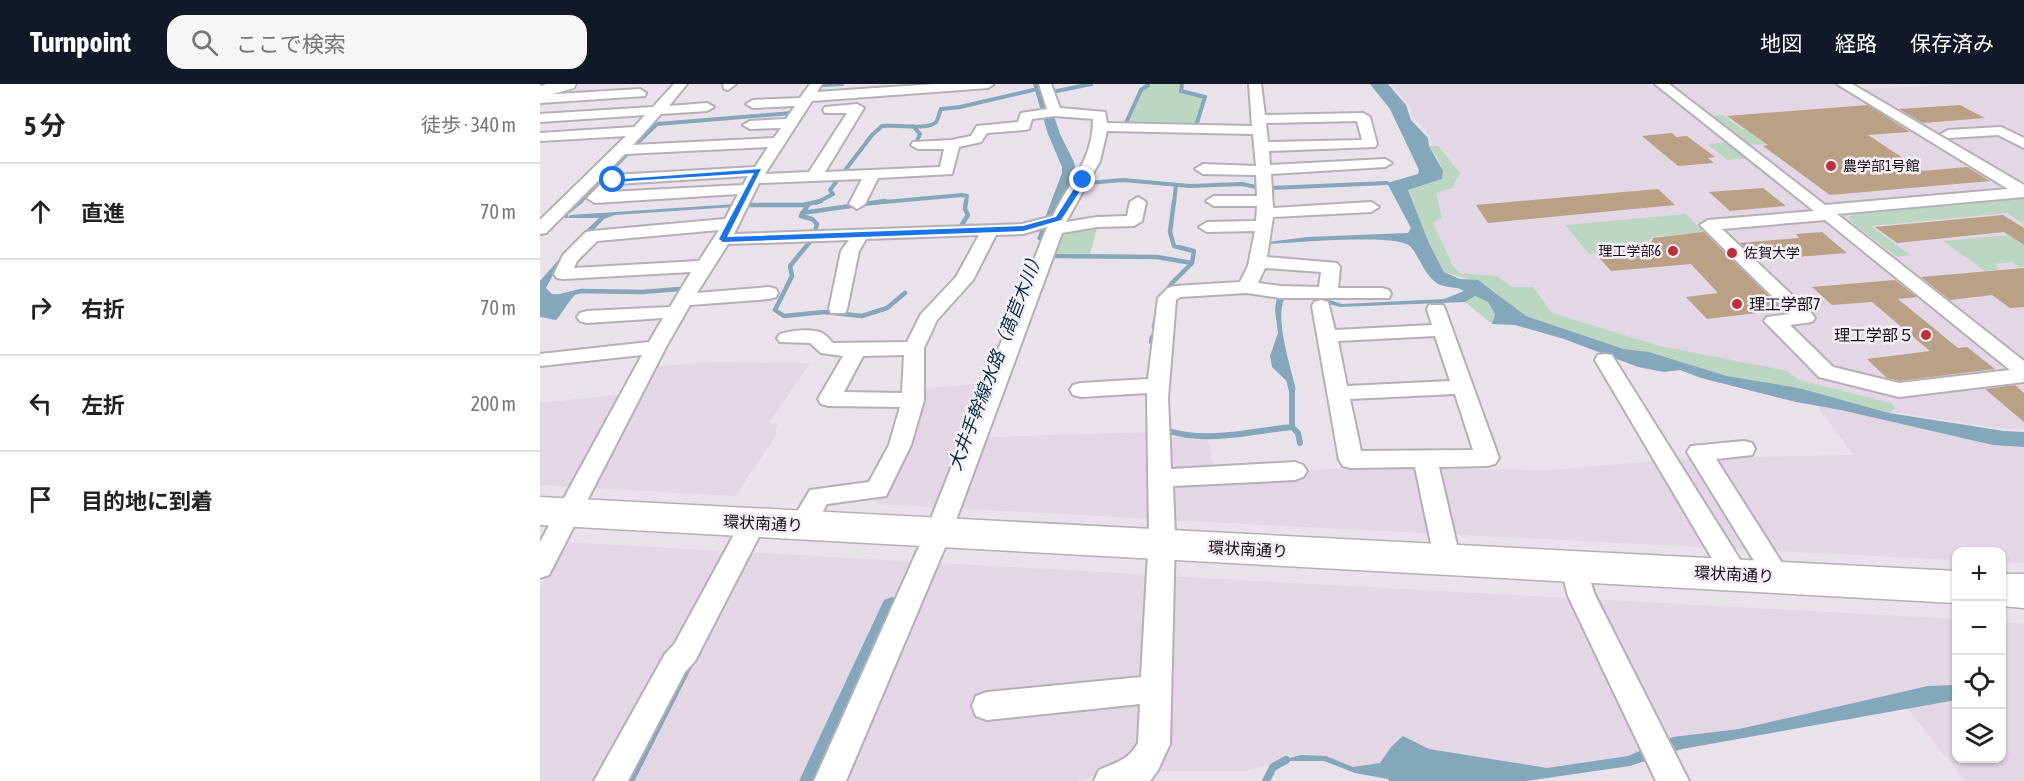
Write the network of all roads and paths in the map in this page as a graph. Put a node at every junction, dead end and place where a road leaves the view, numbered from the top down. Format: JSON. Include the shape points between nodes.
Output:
{"nodes":[{"id":1,"x":567,"y":84,"type":"edge"},
{"id":2,"x":681,"y":84,"type":"edge"},
{"id":3,"x":816,"y":84,"type":"edge"},
{"id":4,"x":988,"y":84,"type":"edge"},
{"id":5,"x":1045,"y":84,"type":"edge"},
{"id":6,"x":1255,"y":84,"type":"edge"},
{"id":7,"x":1661,"y":84,"type":"edge"},
{"id":8,"x":1843,"y":84,"type":"edge"},
{"id":9,"x":921,"y":87,"type":"edge"},
{"id":10,"x":540,"y":92,"type":"edge"},
{"id":11,"x":639,"y":93,"type":"dead end"},
{"id":12,"x":540,"y":99,"type":"edge"},
{"id":13,"x":753,"y":104,"type":"dead end"},
{"id":14,"x":707,"y":107,"type":"dead end"},
{"id":15,"x":800,"y":109,"type":"junction"},
{"id":16,"x":656,"y":111,"type":"junction"},
{"id":17,"x":1050,"y":113,"type":"junction"},
{"id":18,"x":540,"y":118,"type":"edge"},
{"id":19,"x":750,"y":125,"type":"dead end"},
{"id":20,"x":1102,"y":127,"type":"junction"},
{"id":21,"x":638,"y":131,"type":"junction"},
{"id":22,"x":1259,"y":132,"type":"junction"},
{"id":23,"x":1948,"y":134,"type":"dead end"},
{"id":24,"x":540,"y":137,"type":"edge"},
{"id":25,"x":776,"y":142,"type":"junction"},
{"id":26,"x":952,"y":144,"type":"junction"},
{"id":27,"x":2024,"y":144,"type":"edge"},
{"id":28,"x":918,"y":146,"type":"dead end"},
{"id":29,"x":621,"y":150,"type":"junction"},
{"id":30,"x":1385,"y":163,"type":"dead end"},
{"id":31,"x":1203,"y":169,"type":"dead end"},
{"id":32,"x":1263,"y":170,"type":"junction"},
{"id":33,"x":873,"y":173,"type":"junction"},
{"id":34,"x":842,"y":174,"type":"junction"},
{"id":35,"x":815,"y":175,"type":"junction"},
{"id":36,"x":828,"y":188,"type":"dead end"},
{"id":37,"x":2024,"y":192,"type":"edge"},
{"id":38,"x":1214,"y":201,"type":"dead end"},
{"id":39,"x":742,"y":202,"type":"junction"},
{"id":40,"x":1138,"y":202,"type":"dead end"},
{"id":41,"x":857,"y":204,"type":"dead end"},
{"id":42,"x":1371,"y":207,"type":"dead end"},
{"id":43,"x":1826,"y":212,"type":"junction"},
{"id":44,"x":1264,"y":214,"type":"junction"},
{"id":45,"x":1052,"y":223,"type":"junction"},
{"id":46,"x":1207,"y":227,"type":"dead end"},
{"id":47,"x":540,"y":229,"type":"edge"},
{"id":48,"x":991,"y":229,"type":"junction"},
{"id":49,"x":861,"y":234,"type":"junction"},
{"id":50,"x":1257,"y":262,"type":"junction"},
{"id":51,"x":704,"y":266,"type":"junction"},
{"id":52,"x":1247,"y":287,"type":"junction"},
{"id":53,"x":769,"y":294,"type":"dead end"},
{"id":54,"x":1382,"y":294,"type":"dead end"},
{"id":55,"x":1324,"y":299,"type":"junction"},
{"id":56,"x":680,"y":306,"type":"junction"},
{"id":57,"x":838,"y":309,"type":"dead end"},
{"id":58,"x":1436,"y":309,"type":"dead end"},
{"id":59,"x":586,"y":317,"type":"dead end"},
{"id":60,"x":1443,"y":330,"type":"junction"},
{"id":61,"x":1327,"y":336,"type":"junction"},
{"id":62,"x":787,"y":338,"type":"dead end"},
{"id":63,"x":656,"y":347,"type":"junction"},
{"id":64,"x":914,"y":348,"type":"junction"},
{"id":65,"x":856,"y":350,"type":"junction"},
{"id":66,"x":540,"y":360,"type":"edge"},
{"id":67,"x":1605,"y":360,"type":"dead end"},
{"id":68,"x":2024,"y":373,"type":"edge"},
{"id":69,"x":1158,"y":385,"type":"junction"},
{"id":70,"x":1464,"y":387,"type":"junction"},
{"id":71,"x":1081,"y":390,"type":"dead end"},
{"id":72,"x":1338,"y":393,"type":"junction"},
{"id":73,"x":913,"y":400,"type":"junction"},
{"id":74,"x":1744,"y":449,"type":"dead end"},
{"id":75,"x":1425,"y":459,"type":"junction"},
{"id":76,"x":1296,"y":471,"type":"dead end"},
{"id":77,"x":1160,"y":478,"type":"junction"},
{"id":78,"x":555,"y":512,"type":"edge"},
{"id":79,"x":753,"y":523,"type":"junction"},
{"id":80,"x":802,"y":525,"type":"junction"},
{"id":81,"x":939,"y":532,"type":"junction"},
{"id":82,"x":1163,"y":545,"type":"junction"},
{"id":83,"x":1446,"y":558,"type":"junction"},
{"id":84,"x":1573,"y":566,"type":"junction"},
{"id":85,"x":540,"y":567,"type":"edge"},
{"id":86,"x":1735,"y":574,"type":"junction"},
{"id":87,"x":1778,"y":577,"type":"junction"},
{"id":88,"x":1952,"y":587,"type":"edge"},
{"id":89,"x":2006,"y":590,"type":"edge"},
{"id":90,"x":2024,"y":591,"type":"edge"},
{"id":91,"x":1155,"y":689,"type":"junction"},
{"id":92,"x":987,"y":706,"type":"dead end"},
{"id":93,"x":1663,"y":761,"type":"edge"},
{"id":94,"x":1151,"y":773,"type":"edge"},
{"id":95,"x":610,"y":781,"type":"edge"},
{"id":96,"x":830,"y":781,"type":"edge"},
{"id":97,"x":1110,"y":781,"type":"edge"}],
"edges":[{"from":1,"to":10,"type":"main road"},
{"from":2,"to":16,"type":"street"},
{"from":3,"to":15,"type":"street"},
{"from":4,"to":9,"type":"street"},
{"from":5,"to":17,"type":"street"},
{"from":6,"to":22,"type":"street"},
{"from":7,"to":43,"type":"street"},
{"from":8,"to":37,"type":"street"},
{"from":9,"to":15,"type":"street","via":[[898,96]]},
{"from":11,"to":12,"type":"street"},
{"from":13,"to":15,"type":"street"},
{"from":14,"to":16,"type":"street"},
{"from":15,"to":19,"type":"street"},
{"from":15,"to":25,"type":"street"},
{"from":15,"to":35,"type":"street","via":[[857,108]]},
{"from":16,"to":18,"type":"street"},
{"from":16,"to":21,"type":"street"},
{"from":17,"to":20,"type":"street","via":[[1100,115]]},
{"from":17,"to":26,"type":"street","via":[[1026,116],[1024,126],[1016,128],[980,123],[976,139]]},
{"from":20,"to":22,"type":"street"},
{"from":20,"to":45,"type":"street","via":[[1099,147],[1081,184]]},
{"from":21,"to":24,"type":"street"},
{"from":21,"to":29,"type":"street"},
{"from":22,"to":22,"type":"street","via":[[1370,144],[1361,111]]},
{"from":22,"to":32,"type":"street"},
{"from":23,"to":27,"type":"street","via":[[2001,131]]},
{"from":25,"to":29,"type":"street"},
{"from":25,"to":39,"type":"street"},
{"from":26,"to":28,"type":"street"},
{"from":26,"to":33,"type":"street","via":[[947,171]]},
{"from":29,"to":47,"type":"street"},
{"from":30,"to":32,"type":"street"},
{"from":31,"to":32,"type":"street"},
{"from":32,"to":44,"type":"street"},
{"from":33,"to":34,"type":"street"},
{"from":33,"to":41,"type":"street"},
{"from":34,"to":35,"type":"street"},
{"from":34,"to":36,"type":"street"},
{"from":35,"to":39,"type":"street"},
{"from":37,"to":43,"type":"street"},
{"from":38,"to":44,"type":"street"},
{"from":39,"to":39,"type":"street","via":[[595,198],[613,180]]},
{"from":39,"to":49,"type":"street","via":[[814,235]]},
{"from":39,"to":51,"type":"street"},
{"from":39,"to":51,"type":"street","via":[[592,236],[570,259],[563,274]]},
{"from":40,"to":45,"type":"street","via":[[1134,221]]},
{"from":42,"to":44,"type":"street"},
{"from":43,"to":68,"type":"street"},
{"from":43,"to":68,"type":"street","via":[[1708,225],[1805,318],[1774,321],[1826,372],[1899,390]]},
{"from":44,"to":46,"type":"street"},
{"from":44,"to":50,"type":"street"},
{"from":45,"to":48,"type":"street","via":[[1023,229]]},
{"from":45,"to":81,"type":"street"},
{"from":48,"to":49,"type":"street"},
{"from":48,"to":64,"type":"street","via":[[964,280],[927,318]]},
{"from":49,"to":57,"type":"street","via":[[850,251]]},
{"from":50,"to":52,"type":"street"},
{"from":50,"to":55,"type":"street","via":[[1331,267]]},
{"from":51,"to":56,"type":"street"},
{"from":52,"to":55,"type":"street"},
{"from":52,"to":69,"type":"street","via":[[1175,292],[1167,298]]},
{"from":53,"to":56,"type":"street"},
{"from":54,"to":55,"type":"street"},
{"from":55,"to":61,"type":"street"},
{"from":56,"to":59,"type":"street"},
{"from":56,"to":63,"type":"street"},
{"from":58,"to":60,"type":"street"},
{"from":60,"to":61,"type":"street"},
{"from":60,"to":70,"type":"street"},
{"from":61,"to":72,"type":"street"},
{"from":62,"to":65,"type":"street","via":[[815,337],[828,349]]},
{"from":63,"to":66,"type":"street"},
{"from":63,"to":78,"type":"street"},
{"from":64,"to":65,"type":"street"},
{"from":64,"to":73,"type":"street"},
{"from":65,"to":73,"type":"street","via":[[829,399]]},
{"from":67,"to":86,"type":"street"},
{"from":69,"to":71,"type":"street"},
{"from":69,"to":77,"type":"street"},
{"from":70,"to":72,"type":"street"},
{"from":70,"to":75,"type":"street","via":[[1487,458]]},
{"from":72,"to":75,"type":"street","via":[[1350,460]]},
{"from":73,"to":80,"type":"street","via":[[900,445],[877,489],[819,496]]},
{"from":74,"to":87,"type":"street","via":[[1699,452]]},
{"from":75,"to":83,"type":"street"},
{"from":76,"to":77,"type":"street"},
{"from":77,"to":82,"type":"street"},
{"from":78,"to":79,"type":"main road","name":"環状南通り"},
{"from":78,"to":85,"type":"street"},
{"from":79,"to":80,"type":"main road","name":"環状南通り"},
{"from":79,"to":95,"type":"street","via":[[685,652],[675,663]]},
{"from":80,"to":81,"type":"main road","name":"環状南通り"},
{"from":81,"to":82,"type":"main road","name":"環状南通り"},
{"from":81,"to":96,"type":"street"},
{"from":82,"to":83,"type":"main road","name":"環状南通り"},
{"from":82,"to":91,"type":"street"},
{"from":83,"to":84,"type":"main road","name":"環状南通り"},
{"from":84,"to":86,"type":"main road","name":"環状南通り"},
{"from":84,"to":93,"type":"street","via":[[1582,596]]},
{"from":86,"to":87,"type":"main road","name":"環状南通り"},
{"from":87,"to":88,"type":"main road","name":"環状南通り"},
{"from":89,"to":90,"type":"main road"},
{"from":91,"to":92,"type":"street"},
{"from":91,"to":94,"type":"street"},
{"from":94,"to":97,"type":"street"}]}
